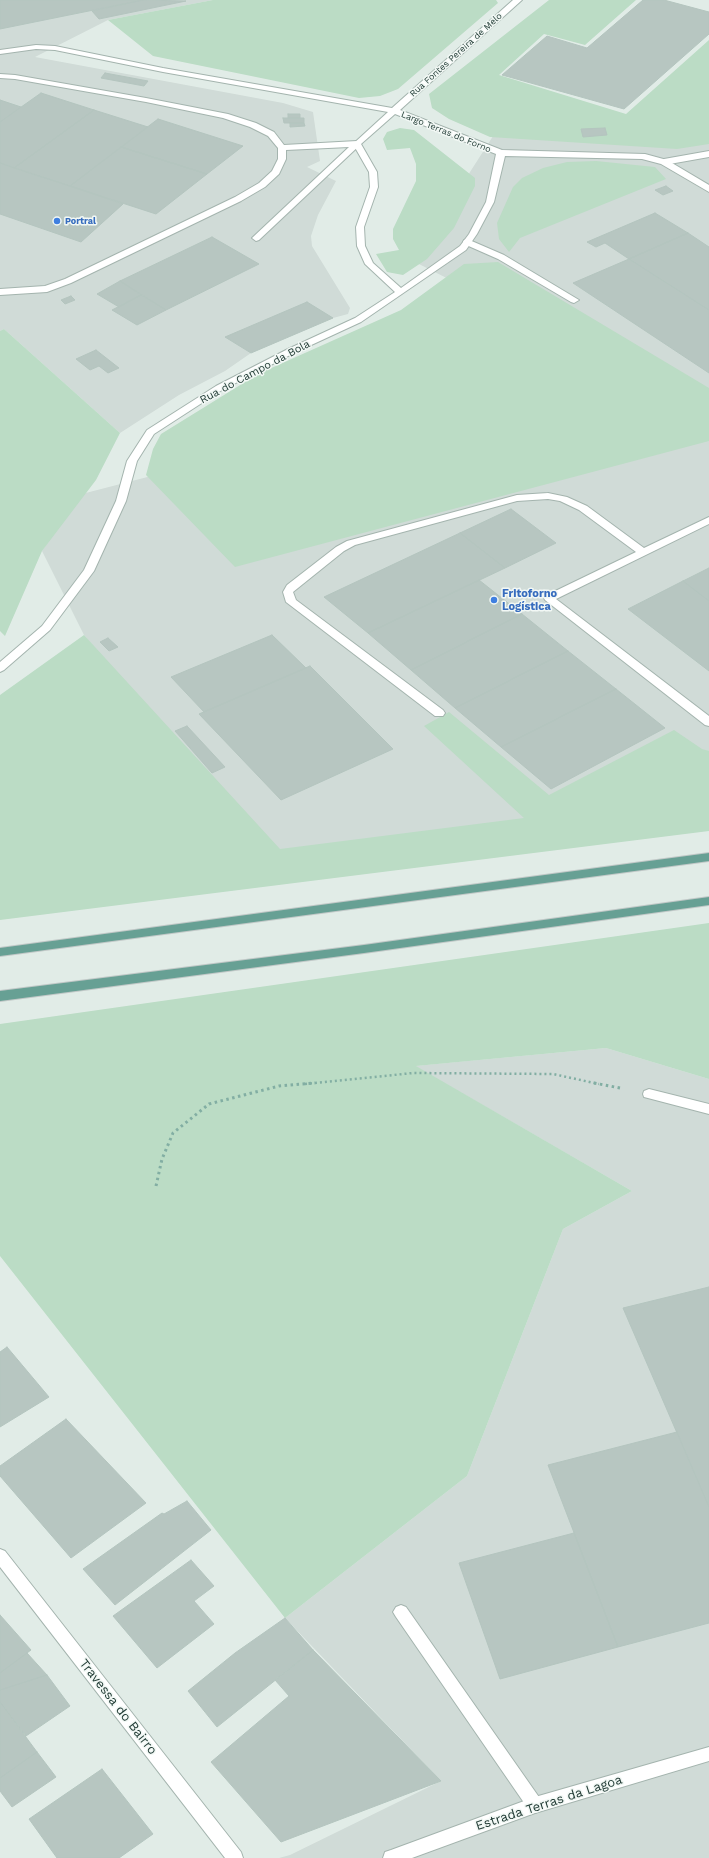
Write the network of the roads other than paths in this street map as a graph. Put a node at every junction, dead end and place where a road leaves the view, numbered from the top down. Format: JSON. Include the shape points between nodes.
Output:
{"nodes":[{"id":1,"x":518,"y":0,"type":"edge"},
{"id":2,"x":0,"y":52,"type":"edge"},
{"id":3,"x":0,"y":76,"type":"edge"},
{"id":4,"x":394,"y":111,"type":"junction"},
{"id":5,"x":357,"y":144,"type":"junction"},
{"id":6,"x":282,"y":148,"type":"junction"},
{"id":7,"x":501,"y":154,"type":"junction"},
{"id":8,"x":709,"y":154,"type":"edge"},
{"id":9,"x":664,"y":162,"type":"junction"},
{"id":10,"x":709,"y":188,"type":"edge"},
{"id":11,"x":256,"y":238,"type":"dead end"},
{"id":12,"x":467,"y":242,"type":"junction"},
{"id":13,"x":0,"y":292,"type":"edge"},
{"id":14,"x":401,"y":292,"type":"junction"},
{"id":15,"x":574,"y":300,"type":"dead end"},
{"id":16,"x":709,"y":520,"type":"edge"},
{"id":17,"x":643,"y":552,"type":"junction"},
{"id":18,"x":0,"y":668,"type":"edge"},
{"id":19,"x":439,"y":713,"type":"dead end"},
{"id":20,"x":709,"y":722,"type":"edge"},
{"id":21,"x":709,"y":856,"type":"edge"},
{"id":22,"x":709,"y":901,"type":"edge"},
{"id":23,"x":0,"y":952,"type":"edge"},
{"id":24,"x":0,"y":996,"type":"edge"},
{"id":25,"x":649,"y":1094,"type":"road end"},
{"id":26,"x":709,"y":1109,"type":"edge"},
{"id":27,"x":0,"y":1556,"type":"edge"},
{"id":28,"x":401,"y":1612,"type":"dead end"},
{"id":29,"x":709,"y":1754,"type":"edge"},
{"id":30,"x":535,"y":1805,"type":"junction"},
{"id":31,"x":235,"y":1858,"type":"edge"},
{"id":32,"x":391,"y":1858,"type":"edge"}],
"edges":[{"from":1,"to":4,"type":"street","name":"Rua Fontes Pereira de Melo"},
{"from":2,"to":4,"type":"street","via":[[15,48],[55,48]]},
{"from":3,"to":6,"type":"street","via":[[225,116],[271,134]]},
{"from":4,"to":5,"type":"street","name":"Largo Terras do Forno"},
{"from":4,"to":7,"type":"street","name":"Largo Terras do Forno"},
{"from":5,"to":6,"type":"street"},
{"from":5,"to":11,"type":"street","name":"Largo Terras do Forno"},
{"from":5,"to":14,"type":"street","via":[[373,172],[374,187],[360,227],[361,246],[369,264]]},
{"from":6,"to":13,"type":"street","via":[[282,159],[276,172],[262,185],[238,199],[68,281],[47,289]]},
{"from":7,"to":9,"type":"street","via":[[642,156]]},
{"from":7,"to":12,"type":"street","name":"Rua do Campo da Bola","via":[[490,202]]},
{"from":8,"to":9,"type":"street"},
{"from":9,"to":10,"type":"street"},
{"from":12,"to":14,"type":"street","name":"Rua do Campo da Bola","via":[[463,248]]},
{"from":12,"to":15,"type":"street","via":[[501,257]]},
{"from":14,"to":18,"type":"street","name":"Rua do Campo da Bola","via":[[358,320],[218,388],[150,432],[132,461],[121,501],[89,571],[46,628]]},
{"from":16,"to":17,"type":"street"},
{"from":17,"to":19,"type":"street","via":[[583,508],[564,499],[548,496],[517,498],[351,543],[291,587],[288,592],[291,602]]},
{"from":17,"to":20,"type":"street","via":[[549,598]]},
{"from":21,"to":23,"type":"main road"},
{"from":22,"to":24,"type":"main road"},
{"from":25,"to":26,"type":"street"},
{"from":27,"to":31,"type":"street","name":"Travessa do Bairro"},
{"from":28,"to":30,"type":"street"},
{"from":29,"to":30,"type":"street","name":"Estrada Terras da Lagoa"},
{"from":30,"to":32,"type":"street","name":"Estrada Terras da Lagoa"}]}
